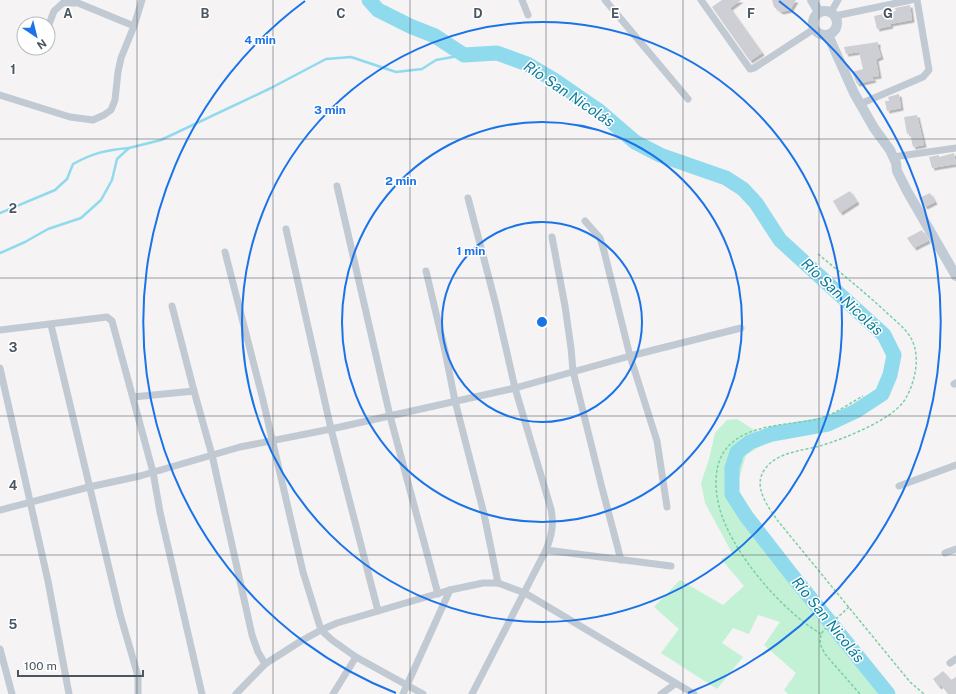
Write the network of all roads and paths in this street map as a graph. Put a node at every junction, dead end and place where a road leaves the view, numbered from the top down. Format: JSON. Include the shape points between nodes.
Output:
{"nodes":[{"id":1,"x":142,"y":0,"type":"edge"},
{"id":2,"x":522,"y":0,"type":"edge"},
{"id":3,"x":605,"y":0,"type":"edge"},
{"id":4,"x":701,"y":0,"type":"edge"},
{"id":5,"x":812,"y":0,"type":"edge"},
{"id":6,"x":838,"y":0,"type":"edge"},
{"id":7,"x":911,"y":0,"type":"edge"},
{"id":8,"x":918,"y":0,"type":"edge"},
{"id":9,"x":819,"y":12,"type":"junction"},
{"id":10,"x":833,"y":14,"type":"junction"},
{"id":11,"x":528,"y":15,"type":"dead end"},
{"id":12,"x":52,"y":16,"type":"edge"},
{"id":13,"x":134,"y":26,"type":"junction"},
{"id":14,"x":814,"y":29,"type":"junction"},
{"id":15,"x":828,"y":35,"type":"junction"},
{"id":16,"x":0,"y":95,"type":"edge"},
{"id":17,"x":688,"y":98,"type":"dead end"},
{"id":18,"x":860,"y":104,"type":"junction"},
{"id":19,"x":956,"y":148,"type":"edge"},
{"id":20,"x":894,"y":157,"type":"junction"},
{"id":21,"x":337,"y":186,"type":"dead end"},
{"id":22,"x":468,"y":198,"type":"dead end"},
{"id":23,"x":585,"y":221,"type":"dead end"},
{"id":24,"x":286,"y":229,"type":"dead end"},
{"id":25,"x":552,"y":237,"type":"dead end"},
{"id":26,"x":225,"y":252,"type":"dead end"},
{"id":27,"x":818,"y":254,"type":"dead end"},
{"id":28,"x":426,"y":270,"type":"dead end"},
{"id":29,"x":956,"y":276,"type":"edge"},
{"id":30,"x":172,"y":306,"type":"dead end"},
{"id":31,"x":51,"y":325,"type":"junction"},
{"id":32,"x":741,"y":328,"type":"dead end"},
{"id":33,"x":0,"y":330,"type":"edge"},
{"id":34,"x":630,"y":356,"type":"junction"},
{"id":35,"x":0,"y":368,"type":"edge"},
{"id":36,"x":573,"y":372,"type":"junction"},
{"id":37,"x":515,"y":388,"type":"junction"},
{"id":38,"x":194,"y":391,"type":"junction"},
{"id":39,"x":863,"y":396,"type":"dead end"},
{"id":40,"x":133,"y":397,"type":"junction"},
{"id":41,"x":455,"y":401,"type":"junction"},
{"id":42,"x":390,"y":416,"type":"junction"},
{"id":43,"x":331,"y":429,"type":"junction"},
{"id":44,"x":272,"y":441,"type":"junction"},
{"id":45,"x":212,"y":456,"type":"junction"},
{"id":46,"x":956,"y":465,"type":"edge"},
{"id":47,"x":153,"y":472,"type":"junction"},
{"id":48,"x":899,"y":486,"type":"dead end"},
{"id":49,"x":89,"y":487,"type":"junction"},
{"id":50,"x":29,"y":502,"type":"junction"},
{"id":51,"x":667,"y":507,"type":"dead end"},
{"id":52,"x":0,"y":510,"type":"edge"},
{"id":53,"x":956,"y":549,"type":"edge"},
{"id":54,"x":546,"y":550,"type":"junction"},
{"id":55,"x":945,"y":554,"type":"dead end"},
{"id":56,"x":621,"y":560,"type":"junction"},
{"id":57,"x":671,"y":566,"type":"dead end"},
{"id":58,"x":498,"y":583,"type":"junction"},
{"id":59,"x":450,"y":590,"type":"junction"},
{"id":60,"x":525,"y":593,"type":"junction"},
{"id":61,"x":438,"y":594,"type":"junction"},
{"id":62,"x":849,"y":607,"type":"junction"},
{"id":63,"x":378,"y":611,"type":"junction"},
{"id":64,"x":321,"y":630,"type":"junction"},
{"id":65,"x":821,"y":634,"type":"junction"},
{"id":66,"x":0,"y":649,"type":"edge"},
{"id":67,"x":356,"y":657,"type":"junction"},
{"id":68,"x":265,"y":664,"type":"junction"},
{"id":69,"x":675,"y":684,"type":"junction"},
{"id":70,"x":407,"y":685,"type":"junction"},
{"id":71,"x":12,"y":694,"type":"edge"},
{"id":72,"x":69,"y":694,"type":"edge"},
{"id":73,"x":138,"y":694,"type":"edge"},
{"id":74,"x":202,"y":694,"type":"edge"},
{"id":75,"x":236,"y":694,"type":"edge"},
{"id":76,"x":334,"y":694,"type":"edge"},
{"id":77,"x":402,"y":694,"type":"edge"},
{"id":78,"x":423,"y":694,"type":"edge"},
{"id":79,"x":472,"y":694,"type":"edge"},
{"id":80,"x":661,"y":694,"type":"edge"},
{"id":81,"x":694,"y":694,"type":"edge"},
{"id":82,"x":860,"y":694,"type":"edge"},
{"id":83,"x":924,"y":694,"type":"edge"}],
"edges":[{"from":1,"to":13,"type":"street"},
{"from":2,"to":11,"type":"street"},
{"from":3,"to":17,"type":"street"},
{"from":4,"to":14,"type":"street","via":[[750,69]]},
{"from":5,"to":9,"type":"street"},
{"from":6,"to":10,"type":"street"},
{"from":7,"to":10,"type":"street"},
{"from":8,"to":18,"type":"street","via":[[929,70],[923,77]]},
{"from":9,"to":10,"type":"street","via":[[827,11]]},
{"from":9,"to":14,"type":"street","via":[[812,22]]},
{"from":10,"to":15,"type":"street","via":[[836,27]]},
{"from":12,"to":13,"type":"street","via":[[63,3],[78,3]]},
{"from":13,"to":16,"type":"street","via":[[121,58],[115,100],[111,110],[104,115],[92,120],[70,118]]},
{"from":14,"to":15,"type":"street","via":[[820,34]]},
{"from":15,"to":18,"type":"street"},
{"from":18,"to":20,"type":"street"},
{"from":19,"to":20,"type":"street"},
{"from":20,"to":29,"type":"street","via":[[897,172]]},
{"from":21,"to":42,"type":"street"},
{"from":22,"to":37,"type":"street"},
{"from":23,"to":34,"type":"street","via":[[600,238]]},
{"from":24,"to":43,"type":"street"},
{"from":25,"to":36,"type":"street"},
{"from":26,"to":44,"type":"street"},
{"from":27,"to":62,"type":"path","via":[[901,326],[911,339],[916,354],[911,388],[904,401],[891,414],[840,440],[781,456],[768,465],[762,475],[762,491],[771,511]]},
{"from":28,"to":41,"type":"street"},
{"from":30,"to":38,"type":"street"},
{"from":31,"to":33,"type":"street"},
{"from":31,"to":40,"type":"street","via":[[110,318]]},
{"from":31,"to":49,"type":"street"},
{"from":32,"to":34,"type":"street"},
{"from":34,"to":36,"type":"street"},
{"from":34,"to":51,"type":"street","via":[[657,441]]},
{"from":35,"to":50,"type":"street"},
{"from":36,"to":37,"type":"street"},
{"from":36,"to":56,"type":"street"},
{"from":37,"to":41,"type":"street"},
{"from":37,"to":54,"type":"street","via":[[551,509],[552,533]]},
{"from":38,"to":40,"type":"street"},
{"from":38,"to":45,"type":"street"},
{"from":39,"to":65,"type":"path","via":[[832,414],[814,420],[759,430],[741,436],[727,447],[720,457],[716,471],[719,506],[735,543],[779,600],[804,623]]},
{"from":40,"to":47,"type":"street"},
{"from":41,"to":42,"type":"street"},
{"from":41,"to":58,"type":"street","via":[[484,514]]},
{"from":42,"to":43,"type":"street"},
{"from":42,"to":61,"type":"street"},
{"from":43,"to":44,"type":"street"},
{"from":43,"to":63,"type":"street"},
{"from":44,"to":45,"type":"street"},
{"from":44,"to":64,"type":"street","via":[[303,572]]},
{"from":45,"to":47,"type":"street"},
{"from":45,"to":68,"type":"street","via":[[252,635]]},
{"from":46,"to":48,"type":"street"},
{"from":47,"to":49,"type":"street"},
{"from":47,"to":74,"type":"street"},
{"from":49,"to":50,"type":"street"},
{"from":49,"to":73,"type":"street","via":[[138,676]]},
{"from":50,"to":52,"type":"street"},
{"from":50,"to":72,"type":"street","via":[[48,581]]},
{"from":53,"to":55,"type":"street"},
{"from":54,"to":56,"type":"street"},
{"from":54,"to":60,"type":"street"},
{"from":56,"to":57,"type":"street"},
{"from":58,"to":59,"type":"street","via":[[483,583]]},
{"from":58,"to":60,"type":"street"},
{"from":59,"to":61,"type":"street"},
{"from":59,"to":70,"type":"street"},
{"from":60,"to":69,"type":"street"},
{"from":60,"to":79,"type":"street"},
{"from":61,"to":63,"type":"street"},
{"from":62,"to":65,"type":"path"},
{"from":62,"to":83,"type":"path","via":[[910,682]]},
{"from":63,"to":64,"type":"street"},
{"from":64,"to":67,"type":"street"},
{"from":64,"to":68,"type":"street"},
{"from":65,"to":82,"type":"path","via":[[820,644],[825,654]]},
{"from":66,"to":71,"type":"street"},
{"from":67,"to":70,"type":"street"},
{"from":67,"to":76,"type":"street"},
{"from":68,"to":75,"type":"street"},
{"from":69,"to":80,"type":"street"},
{"from":69,"to":81,"type":"street"},
{"from":70,"to":77,"type":"street"},
{"from":70,"to":78,"type":"street"}]}
